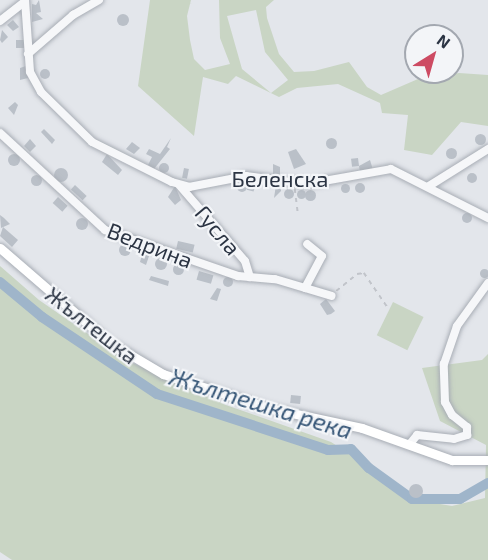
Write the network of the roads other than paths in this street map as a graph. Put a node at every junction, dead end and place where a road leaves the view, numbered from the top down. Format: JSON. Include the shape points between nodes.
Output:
{"nodes":[{"id":1,"x":99,"y":0,"type":"edge"},
{"id":2,"x":25,"y":1,"type":"edge"},
{"id":3,"x":0,"y":21,"type":"edge"},
{"id":4,"x":28,"y":54,"type":"junction"},
{"id":5,"x":0,"y":133,"type":"edge"},
{"id":6,"x":488,"y":149,"type":"edge"},
{"id":7,"x":180,"y":186,"type":"junction"},
{"id":8,"x":429,"y":186,"type":"junction"},
{"id":9,"x":488,"y":218,"type":"edge"},
{"id":10,"x":307,"y":244,"type":"dead end"},
{"id":11,"x":0,"y":248,"type":"edge"},
{"id":12,"x":250,"y":277,"type":"junction"},
{"id":13,"x":488,"y":283,"type":"edge"},
{"id":14,"x":306,"y":288,"type":"junction"},
{"id":15,"x":332,"y":296,"type":"road end"},
{"id":16,"x":409,"y":445,"type":"junction"},
{"id":17,"x":488,"y":460,"type":"edge"}],
"edges":[{"from":1,"to":4,"type":"street","via":[[73,15]]},
{"from":2,"to":3,"type":"street"},
{"from":2,"to":4,"type":"street"},
{"from":4,"to":7,"type":"street","via":[[33,81],[80,133]]},
{"from":5,"to":12,"type":"street","name":"Ведрина","via":[[105,230]]},
{"from":6,"to":8,"type":"street"},
{"from":7,"to":8,"type":"street","name":"Беленска","via":[[246,176],[295,182],[329,181],[391,169]]},
{"from":7,"to":12,"type":"street","name":"Гусла","via":[[245,261]]},
{"from":8,"to":9,"type":"street","name":"Беленска"},
{"from":10,"to":14,"type":"street","via":[[322,256]]},
{"from":11,"to":16,"type":"main road","name":"Жълтешка","via":[[73,313],[140,364],[257,405]]},
{"from":12,"to":14,"type":"street","name":"Ведрина"},
{"from":13,"to":16,"type":"street","via":[[457,326],[444,364],[445,402],[452,415],[467,427],[467,435],[445,439],[417,435]]},
{"from":14,"to":15,"type":"street","name":"Ведрина"},
{"from":16,"to":17,"type":"main road","name":"Жълтешка","via":[[452,460]]}]}
